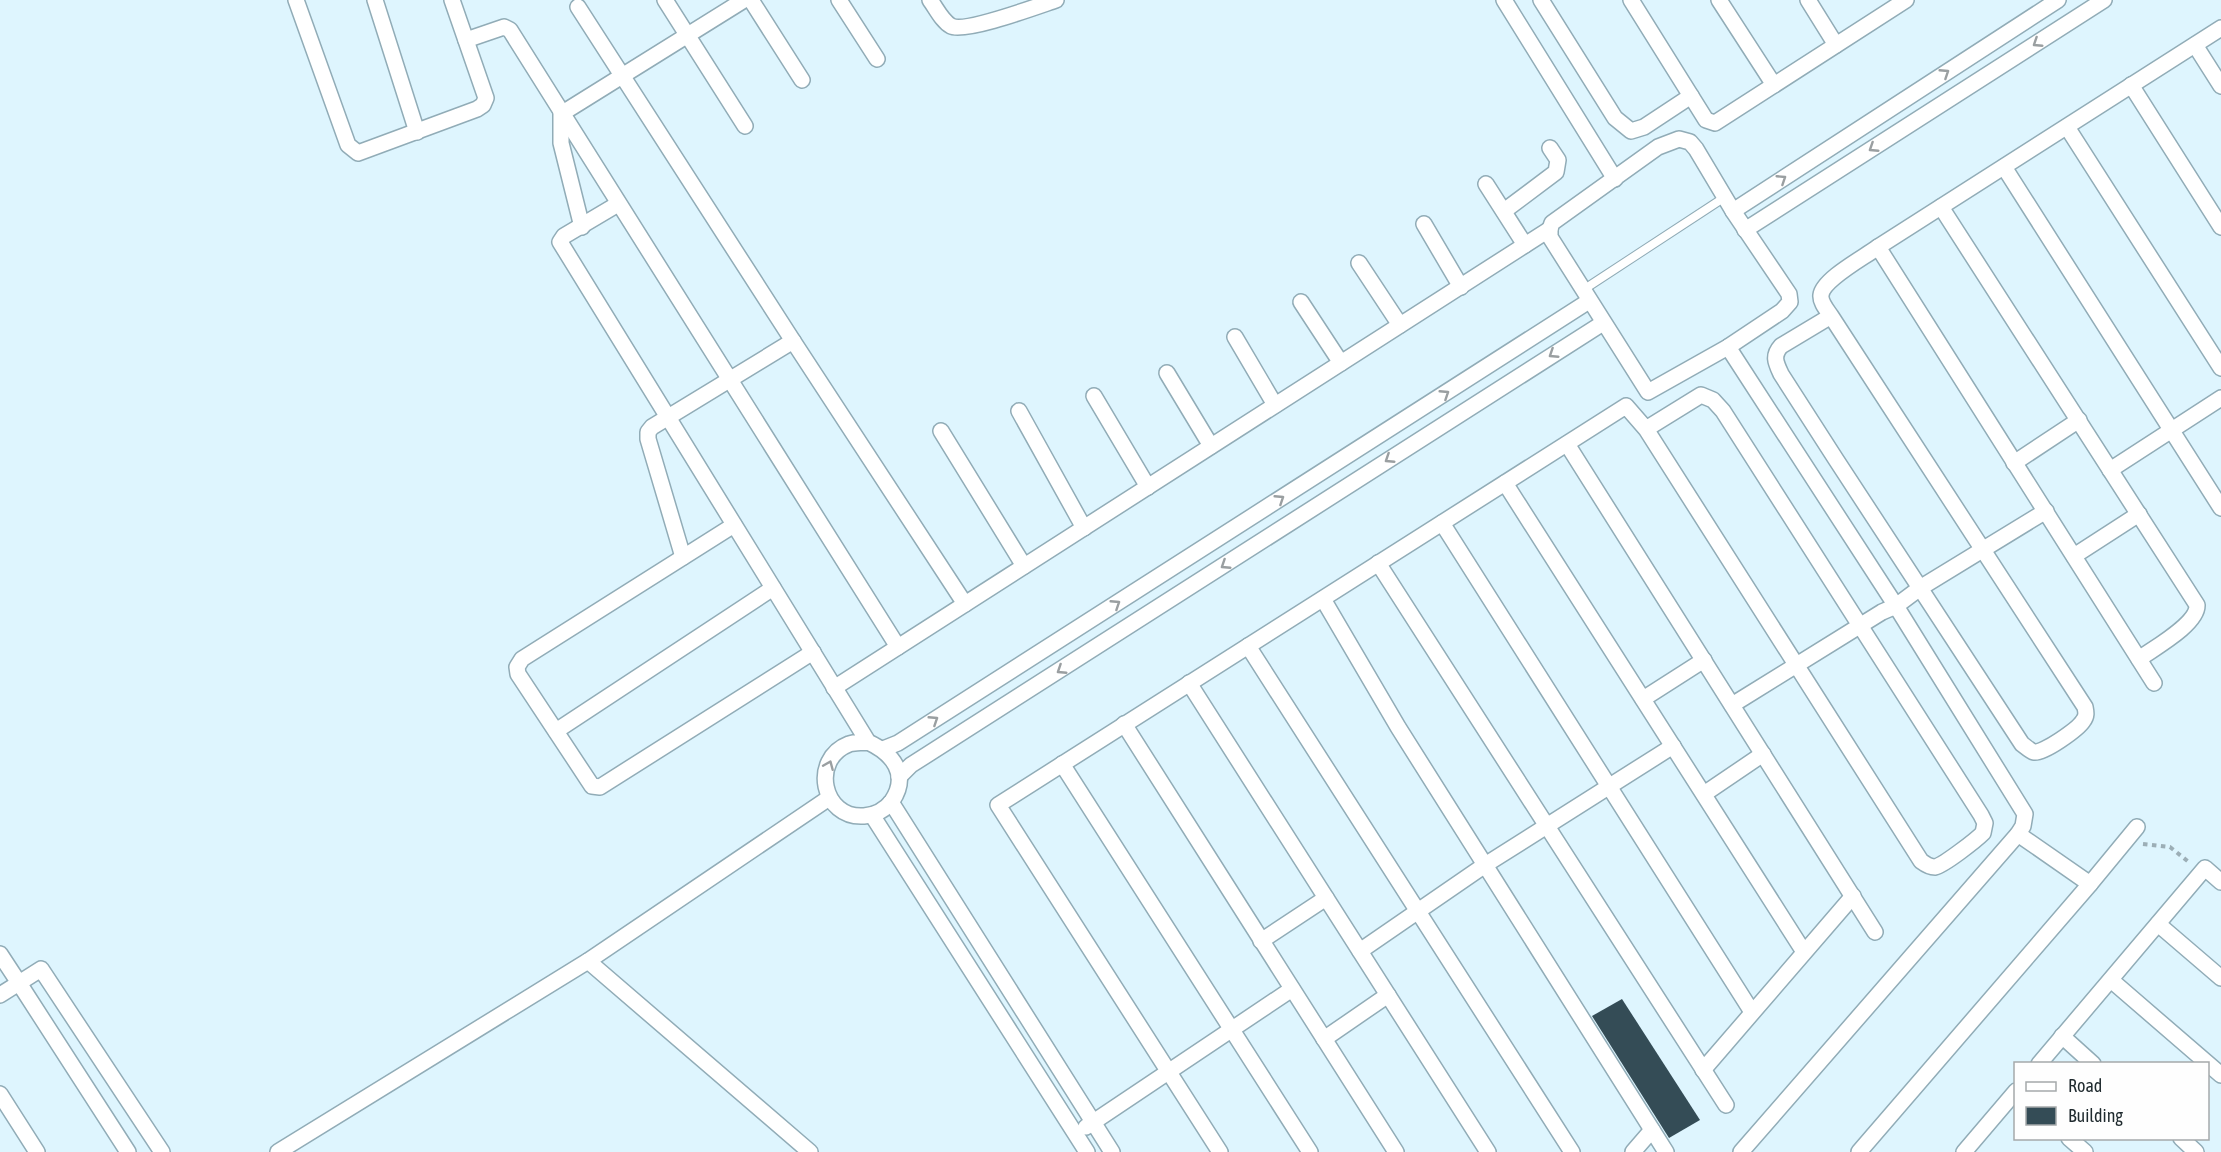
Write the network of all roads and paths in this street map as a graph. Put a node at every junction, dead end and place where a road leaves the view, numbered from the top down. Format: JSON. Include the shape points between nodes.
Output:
{"nodes":[{"id":1,"x":296,"y":0,"type":"edge"},
{"id":2,"x":375,"y":0,"type":"edge"},
{"id":3,"x":452,"y":0,"type":"edge"},
{"id":4,"x":665,"y":0,"type":"edge"},
{"id":5,"x":744,"y":0,"type":"edge"},
{"id":6,"x":751,"y":0,"type":"edge"},
{"id":7,"x":839,"y":0,"type":"edge"},
{"id":8,"x":930,"y":0,"type":"edge"},
{"id":9,"x":1056,"y":0,"type":"edge"},
{"id":10,"x":1504,"y":0,"type":"edge"},
{"id":11,"x":1541,"y":0,"type":"edge"},
{"id":12,"x":1631,"y":0,"type":"edge"},
{"id":13,"x":1719,"y":0,"type":"edge"},
{"id":14,"x":1808,"y":0,"type":"edge"},
{"id":15,"x":2104,"y":0,"type":"edge"},
{"id":16,"x":1899,"y":2,"type":"edge"},
{"id":17,"x":2054,"y":3,"type":"edge"},
{"id":18,"x":1021,"y":5,"type":"edge"},
{"id":19,"x":578,"y":7,"type":"dead end"},
{"id":20,"x":2062,"y":27,"type":"junction"},
{"id":21,"x":2221,"y":28,"type":"edge"},
{"id":22,"x":687,"y":35,"type":"junction"},
{"id":23,"x":466,"y":40,"type":"junction"},
{"id":24,"x":1836,"y":45,"type":"junction"},
{"id":25,"x":2195,"y":45,"type":"junction"},
{"id":26,"x":877,"y":59,"type":"dead end"},
{"id":27,"x":622,"y":76,"type":"junction"},
{"id":28,"x":802,"y":80,"type":"dead end"},
{"id":29,"x":1774,"y":85,"type":"junction"},
{"id":30,"x":2131,"y":85,"type":"junction"},
{"id":31,"x":2221,"y":86,"type":"edge"},
{"id":32,"x":1691,"y":96,"type":"junction"},
{"id":33,"x":561,"y":114,"type":"junction"},
{"id":34,"x":745,"y":126,"type":"dead end"},
{"id":35,"x":2067,"y":127,"type":"junction"},
{"id":36,"x":417,"y":132,"type":"junction"},
{"id":37,"x":1550,"y":148,"type":"dead end"},
{"id":38,"x":2004,"y":167,"type":"junction"},
{"id":39,"x":1615,"y":179,"type":"junction"},
{"id":40,"x":1486,"y":184,"type":"dead end"},
{"id":41,"x":1725,"y":197,"type":"junction"},
{"id":42,"x":618,"y":204,"type":"junction"},
{"id":43,"x":1941,"y":207,"type":"junction"},
{"id":44,"x":1733,"y":211,"type":"junction"},
{"id":45,"x":1504,"y":212,"type":"junction"},
{"id":46,"x":1424,"y":224,"type":"dead end"},
{"id":47,"x":582,"y":227,"type":"junction"},
{"id":48,"x":2221,"y":227,"type":"edge"},
{"id":49,"x":1550,"y":230,"type":"junction"},
{"id":50,"x":1745,"y":230,"type":"junction"},
{"id":51,"x":1525,"y":245,"type":"junction"},
{"id":52,"x":1878,"y":247,"type":"junction"},
{"id":53,"x":1359,"y":263,"type":"dead end"},
{"id":54,"x":1461,"y":287,"type":"junction"},
{"id":55,"x":1586,"y":296,"type":"junction"},
{"id":56,"x":1301,"y":302,"type":"dead end"},
{"id":57,"x":1831,"y":316,"type":"junction"},
{"id":58,"x":1603,"y":323,"type":"junction"},
{"id":59,"x":1400,"y":326,"type":"junction"},
{"id":60,"x":1236,"y":337,"type":"dead end"},
{"id":61,"x":793,"y":341,"type":"junction"},
{"id":62,"x":1728,"y":347,"type":"junction"},
{"id":63,"x":1341,"y":363,"type":"junction"},
{"id":64,"x":2221,"y":368,"type":"edge"},
{"id":65,"x":1167,"y":373,"type":"dead end"},
{"id":66,"x":730,"y":379,"type":"junction"},
{"id":67,"x":1094,"y":396,"type":"dead end"},
{"id":68,"x":2221,"y":398,"type":"edge"},
{"id":69,"x":1275,"y":405,"type":"junction"},
{"id":70,"x":1019,"y":411,"type":"dead end"},
{"id":71,"x":668,"y":418,"type":"junction"},
{"id":72,"x":2079,"y":420,"type":"junction"},
{"id":73,"x":1646,"y":429,"type":"junction"},
{"id":74,"x":2171,"y":430,"type":"junction"},
{"id":75,"x":941,"y":431,"type":"dead end"},
{"id":76,"x":1567,"y":444,"type":"junction"},
{"id":77,"x":1211,"y":446,"type":"junction"},
{"id":78,"x":2014,"y":463,"type":"junction"},
{"id":79,"x":2110,"y":470,"type":"junction"},
{"id":80,"x":1505,"y":483,"type":"junction"},
{"id":81,"x":1148,"y":487,"type":"junction"},
{"id":82,"x":2221,"y":508,"type":"edge"},
{"id":83,"x":2046,"y":511,"type":"junction"},
{"id":84,"x":2139,"y":514,"type":"junction"},
{"id":85,"x":1442,"y":523,"type":"junction"},
{"id":86,"x":734,"y":525,"type":"junction"},
{"id":87,"x":1084,"y":528,"type":"junction"},
{"id":88,"x":1982,"y":550,"type":"junction"},
{"id":89,"x":2074,"y":556,"type":"junction"},
{"id":90,"x":682,"y":557,"type":"junction"},
{"id":91,"x":1378,"y":563,"type":"junction"},
{"id":92,"x":1024,"y":566,"type":"junction"},
{"id":93,"x":773,"y":588,"type":"junction"},
{"id":94,"x":1920,"y":588,"type":"junction"},
{"id":95,"x":1323,"y":599,"type":"junction"},
{"id":96,"x":965,"y":604,"type":"junction"},
{"id":97,"x":1896,"y":606,"type":"junction"},
{"id":98,"x":1859,"y":626,"type":"junction"},
{"id":99,"x":1248,"y":646,"type":"junction"},
{"id":100,"x":898,"y":647,"type":"junction"},
{"id":101,"x":813,"y":652,"type":"junction"},
{"id":102,"x":2139,"y":659,"type":"junction"},
{"id":103,"x":1704,"y":660,"type":"junction"},
{"id":104,"x":1796,"y":665,"type":"junction"},
{"id":105,"x":1189,"y":683,"type":"junction"},
{"id":106,"x":2154,"y":683,"type":"dead end"},
{"id":107,"x":834,"y":688,"type":"junction"},
{"id":108,"x":1643,"y":699,"type":"junction"},
{"id":109,"x":1732,"y":705,"type":"junction"},
{"id":110,"x":1124,"y":724,"type":"junction"},
{"id":111,"x":556,"y":731,"type":"junction"},
{"id":112,"x":868,"y":742,"type":"junction"},
{"id":113,"x":1673,"y":746,"type":"junction"},
{"id":114,"x":883,"y":749,"type":"junction"},
{"id":115,"x":1763,"y":754,"type":"junction"},
{"id":116,"x":1062,"y":764,"type":"junction"},
{"id":117,"x":899,"y":777,"type":"junction"},
{"id":118,"x":1609,"y":786,"type":"junction"},
{"id":119,"x":1704,"y":794,"type":"junction"},
{"id":120,"x":829,"y":798,"type":"junction"},
{"id":121,"x":891,"y":802,"type":"junction"},
{"id":122,"x":872,"y":815,"type":"junction"},
{"id":123,"x":1546,"y":826,"type":"junction"},
{"id":124,"x":2137,"y":827,"type":"dead end"},
{"id":125,"x":2018,"y":834,"type":"junction"},
{"id":126,"x":2123,"y":842,"type":"junction"},
{"id":127,"x":1485,"y":864,"type":"junction"},
{"id":128,"x":2221,"y":882,"type":"edge"},
{"id":129,"x":2090,"y":884,"type":"junction"},
{"id":130,"x":2192,"y":884,"type":"junction"},
{"id":131,"x":1853,"y":896,"type":"junction"},
{"id":132,"x":1326,"y":898,"type":"junction"},
{"id":133,"x":1418,"y":911,"type":"junction"},
{"id":134,"x":2158,"y":924,"type":"junction"},
{"id":135,"x":1875,"y":932,"type":"dead end"},
{"id":136,"x":1261,"y":941,"type":"junction"},
{"id":137,"x":1360,"y":951,"type":"junction"},
{"id":138,"x":1804,"y":952,"type":"junction"},
{"id":139,"x":0,"y":954,"type":"edge"},
{"id":140,"x":588,"y":961,"type":"junction"},
{"id":141,"x":2221,"y":978,"type":"edge"},
{"id":142,"x":2111,"y":980,"type":"junction"},
{"id":143,"x":19,"y":983,"type":"junction"},
{"id":144,"x":1292,"y":989,"type":"junction"},
{"id":145,"x":0,"y":995,"type":"edge"},
{"id":146,"x":1388,"y":995,"type":"junction"},
{"id":147,"x":1752,"y":1012,"type":"junction"},
{"id":148,"x":1232,"y":1029,"type":"junction"},
{"id":149,"x":2062,"y":1036,"type":"junction"},
{"id":150,"x":1324,"y":1039,"type":"junction"},
{"id":151,"x":2041,"y":1062,"type":"edge"},
{"id":152,"x":2091,"y":1062,"type":"edge"},
{"id":153,"x":2206,"y":1062,"type":"edge"},
{"id":154,"x":2209,"y":1065,"type":"edge"},
{"id":155,"x":1168,"y":1070,"type":"junction"},
{"id":156,"x":1703,"y":1070,"type":"junction"},
{"id":157,"x":2221,"y":1075,"type":"edge"},
{"id":158,"x":2014,"y":1093,"type":"edge"},
{"id":159,"x":0,"y":1094,"type":"edge"},
{"id":160,"x":1726,"y":1105,"type":"dead end"},
{"id":161,"x":1092,"y":1122,"type":"junction"},
{"id":162,"x":1652,"y":1130,"type":"junction"},
{"id":163,"x":1076,"y":1134,"type":"junction"},
{"id":164,"x":2071,"y":1140,"type":"edge"},
{"id":165,"x":2183,"y":1140,"type":"edge"},
{"id":166,"x":1966,"y":1151,"type":"edge"},
{"id":167,"x":37,"y":1152,"type":"edge"},
{"id":168,"x":128,"y":1152,"type":"edge"},
{"id":169,"x":162,"y":1152,"type":"edge"},
{"id":170,"x":279,"y":1152,"type":"edge"},
{"id":171,"x":810,"y":1152,"type":"edge"},
{"id":172,"x":1087,"y":1152,"type":"edge"},
{"id":173,"x":1112,"y":1152,"type":"edge"},
{"id":174,"x":1220,"y":1152,"type":"edge"},
{"id":175,"x":1310,"y":1152,"type":"edge"},
{"id":176,"x":1396,"y":1152,"type":"edge"},
{"id":177,"x":1488,"y":1152,"type":"edge"},
{"id":178,"x":1572,"y":1152,"type":"edge"},
{"id":179,"x":1634,"y":1152,"type":"edge"},
{"id":180,"x":1666,"y":1152,"type":"edge"},
{"id":181,"x":1741,"y":1152,"type":"edge"},
{"id":182,"x":1859,"y":1152,"type":"edge"},
{"id":183,"x":2085,"y":1152,"type":"edge"},
{"id":184,"x":2196,"y":1152,"type":"edge"}],
"edges":[{"from":1,"to":36,"type":"street","via":[[350,148],[360,153]]},
{"from":2,"to":36,"type":"street"},
{"from":3,"to":23,"type":"street"},
{"from":4,"to":22,"type":"street"},
{"from":5,"to":22,"type":"street"},
{"from":6,"to":28,"type":"street"},
{"from":7,"to":26,"type":"street"},
{"from":8,"to":18,"type":"street","via":[[946,22],[958,28]]},
{"from":9,"to":18,"type":"street"},
{"from":10,"to":39,"type":"street"},
{"from":11,"to":32,"type":"street","via":[[1624,127],[1631,131],[1644,127]]},
{"from":12,"to":32,"type":"street"},
{"from":13,"to":29,"type":"street"},
{"from":14,"to":24,"type":"street"},
{"from":15,"to":20,"type":"street"},
{"from":16,"to":24,"type":"street"},
{"from":17,"to":20,"type":"street"},
{"from":44,"to":17,"type":"street","one_way":true},
{"from":19,"to":27,"type":"street"},
{"from":20,"to":50,"type":"street","one_way":true},
{"from":21,"to":25,"type":"street"},
{"from":22,"to":27,"type":"street"},
{"from":22,"to":34,"type":"street"},
{"from":23,"to":33,"type":"street","via":[[504,27],[510,30]]},
{"from":23,"to":36,"type":"street","via":[[485,103]]},
{"from":24,"to":29,"type":"street"},
{"from":25,"to":30,"type":"street"},
{"from":25,"to":31,"type":"street"},
{"from":27,"to":33,"type":"street"},
{"from":27,"to":61,"type":"street"},
{"from":29,"to":32,"type":"street","via":[[1715,123],[1706,120]]},
{"from":30,"to":35,"type":"street"},
{"from":30,"to":48,"type":"street"},
{"from":33,"to":42,"type":"street"},
{"from":33,"to":47,"type":"street","via":[[561,143]]},
{"from":35,"to":38,"type":"street"},
{"from":35,"to":64,"type":"street"},
{"from":37,"to":45,"type":"street","via":[[1558,160],[1556,172]]},
{"from":38,"to":43,"type":"street"},
{"from":38,"to":74,"type":"street"},
{"from":39,"to":41,"type":"street","via":[[1658,147],[1685,139],[1696,148]]},
{"from":39,"to":49,"type":"street","via":[[1552,223]]},
{"from":40,"to":45,"type":"street"},
{"from":41,"to":44,"type":"street"},
{"from":41,"to":55,"type":"lane"},
{"from":42,"to":47,"type":"street"},
{"from":42,"to":66,"type":"street"},
{"from":43,"to":52,"type":"street"},
{"from":43,"to":72,"type":"street"},
{"from":44,"to":50,"type":"street"},
{"from":45,"to":51,"type":"street"},
{"from":46,"to":54,"type":"street"},
{"from":47,"to":71,"type":"street","via":[[564,236],[560,243]]},
{"from":49,"to":51,"type":"street"},
{"from":49,"to":55,"type":"street"},
{"from":50,"to":62,"type":"street","via":[[1789,294],[1790,302]]},
{"from":51,"to":54,"type":"street"},
{"from":52,"to":57,"type":"street","via":[[1826,284],[1821,298]]},
{"from":52,"to":78,"type":"street"},
{"from":53,"to":59,"type":"street"},
{"from":54,"to":59,"type":"street"},
{"from":55,"to":58,"type":"street"},
{"from":114,"to":55,"type":"street","one_way":true,"via":[[898,743]]},
{"from":56,"to":63,"type":"street"},
{"from":57,"to":88,"type":"street"},
{"from":57,"to":94,"type":"street","via":[[1781,346],[1775,359],[1792,393]]},
{"from":58,"to":62,"type":"street","via":[[1647,392]]},
{"from":58,"to":117,"type":"street","one_way":true,"via":[[911,765]]},
{"from":59,"to":63,"type":"street"},
{"from":60,"to":69,"type":"street"},
{"from":61,"to":66,"type":"street"},
{"from":61,"to":96,"type":"street"},
{"from":62,"to":97,"type":"street"},
{"from":63,"to":69,"type":"street"},
{"from":65,"to":77,"type":"street"},
{"from":66,"to":71,"type":"street"},
{"from":66,"to":100,"type":"street"},
{"from":67,"to":81,"type":"street"},
{"from":68,"to":74,"type":"street"},
{"from":69,"to":77,"type":"street"},
{"from":70,"to":87,"type":"street"},
{"from":71,"to":86,"type":"street"},
{"from":71,"to":90,"type":"street","via":[[652,427],[648,439]]},
{"from":72,"to":78,"type":"street"},
{"from":72,"to":79,"type":"street"},
{"from":73,"to":76,"type":"street","via":[[1626,406]]},
{"from":73,"to":98,"type":"street","via":[[1695,397],[1713,400]]},
{"from":73,"to":104,"type":"street"},
{"from":74,"to":79,"type":"street"},
{"from":74,"to":82,"type":"street"},
{"from":75,"to":92,"type":"street"},
{"from":76,"to":80,"type":"street"},
{"from":76,"to":103,"type":"street"},
{"from":77,"to":81,"type":"street"},
{"from":78,"to":83,"type":"street"},
{"from":79,"to":84,"type":"street"},
{"from":80,"to":85,"type":"street"},
{"from":80,"to":108,"type":"street"},
{"from":81,"to":87,"type":"street"},
{"from":83,"to":88,"type":"street"},
{"from":83,"to":89,"type":"street"},
{"from":84,"to":89,"type":"street"},
{"from":84,"to":102,"type":"street","via":[[2197,609],[2186,625]]},
{"from":85,"to":91,"type":"street"},
{"from":85,"to":118,"type":"street"},
{"from":86,"to":90,"type":"street"},
{"from":86,"to":93,"type":"street"},
{"from":87,"to":92,"type":"street"},
{"from":88,"to":94,"type":"street"},
{"from":88,"to":94,"type":"street","via":[[2085,707],[2082,723],[2061,740],[2040,752],[2022,744]]},
{"from":89,"to":102,"type":"street"},
{"from":90,"to":111,"type":"street","via":[[518,663],[518,674]]},
{"from":91,"to":95,"type":"street"},
{"from":91,"to":123,"type":"street"},
{"from":92,"to":96,"type":"street"},
{"from":93,"to":101,"type":"street"},
{"from":93,"to":111,"type":"street"},
{"from":94,"to":97,"type":"street"},
{"from":95,"to":99,"type":"street"},
{"from":95,"to":127,"type":"street"},
{"from":96,"to":100,"type":"street"},
{"from":97,"to":98,"type":"street"},
{"from":97,"to":125,"type":"street","via":[[2023,810],[2025,819]]},
{"from":98,"to":104,"type":"street"},
{"from":98,"to":104,"type":"street","via":[[1984,819],[1981,835],[1936,867],[1922,861]]},
{"from":99,"to":105,"type":"street"},
{"from":99,"to":133,"type":"street"},
{"from":100,"to":107,"type":"street"},
{"from":101,"to":107,"type":"street"},
{"from":101,"to":111,"type":"street","via":[[600,787],[592,786]]},
{"from":102,"to":106,"type":"street"},
{"from":103,"to":108,"type":"street"},
{"from":103,"to":109,"type":"street"},
{"from":104,"to":109,"type":"street"},
{"from":105,"to":110,"type":"street"},
{"from":105,"to":132,"type":"street"},
{"from":107,"to":112,"type":"street"},
{"from":108,"to":113,"type":"street"},
{"from":109,"to":115,"type":"street"},
{"from":110,"to":116,"type":"street"},
{"from":110,"to":136,"type":"street"},
{"from":112,"to":114,"type":"street"},
{"from":120,"to":112,"type":"street","one_way":true,"via":[[824,782],[826,765],[836,751],[851,743]]},
{"from":113,"to":118,"type":"street"},
{"from":113,"to":119,"type":"street"},
{"from":114,"to":117,"type":"street","via":[[894,761]]},
{"from":115,"to":119,"type":"street"},
{"from":115,"to":131,"type":"street"},
{"from":116,"to":148,"type":"street"},
{"from":116,"to":155,"type":"street","via":[[998,805]]},
{"from":117,"to":121,"type":"street"},
{"from":118,"to":123,"type":"street"},
{"from":118,"to":147,"type":"street"},
{"from":119,"to":138,"type":"street"},
{"from":120,"to":122,"type":"street","via":[[840,810],[856,816]]},
{"from":120,"to":140,"type":"street"},
{"from":121,"to":122,"type":"street"},
{"from":121,"to":161,"type":"street"},
{"from":122,"to":163,"type":"street"},
{"from":123,"to":127,"type":"street"},
{"from":123,"to":156,"type":"street"},
{"from":124,"to":126,"type":"street"},
{"from":125,"to":129,"type":"street"},
{"from":125,"to":181,"type":"street"},
{"from":126,"to":129,"type":"street"},
{"from":126,"to":130,"type":"path","via":[[2170,847],[2192,865]]},
{"from":127,"to":133,"type":"street"},
{"from":127,"to":162,"type":"street"},
{"from":128,"to":130,"type":"street","via":[[2205,868]]},
{"from":129,"to":182,"type":"street"},
{"from":130,"to":134,"type":"street"},
{"from":131,"to":135,"type":"street"},
{"from":131,"to":138,"type":"street"},
{"from":132,"to":136,"type":"street"},
{"from":132,"to":137,"type":"street"},
{"from":133,"to":137,"type":"street"},
{"from":133,"to":178,"type":"street"},
{"from":134,"to":141,"type":"street"},
{"from":134,"to":142,"type":"street"},
{"from":136,"to":144,"type":"street"},
{"from":137,"to":146,"type":"street"},
{"from":138,"to":147,"type":"street"},
{"from":139,"to":143,"type":"street"},
{"from":140,"to":170,"type":"street"},
{"from":140,"to":171,"type":"street"},
{"from":142,"to":149,"type":"street"},
{"from":142,"to":153,"type":"street"},
{"from":143,"to":145,"type":"street"},
{"from":143,"to":168,"type":"street"},
{"from":143,"to":169,"type":"street","via":[[41,969]]},
{"from":144,"to":148,"type":"street"},
{"from":144,"to":150,"type":"street"},
{"from":146,"to":150,"type":"street"},
{"from":146,"to":177,"type":"street"},
{"from":147,"to":156,"type":"street"},
{"from":148,"to":155,"type":"street"},
{"from":148,"to":175,"type":"street"},
{"from":149,"to":151,"type":"street"},
{"from":149,"to":152,"type":"street"},
{"from":150,"to":176,"type":"street"},
{"from":154,"to":157,"type":"street"},
{"from":155,"to":161,"type":"street"},
{"from":155,"to":174,"type":"street"},
{"from":156,"to":160,"type":"street"},
{"from":158,"to":166,"type":"street"},
{"from":159,"to":167,"type":"street"},
{"from":161,"to":163,"type":"street"},
{"from":161,"to":173,"type":"street"},
{"from":162,"to":179,"type":"street"},
{"from":162,"to":180,"type":"street"},
{"from":163,"to":172,"type":"street"},
{"from":164,"to":183,"type":"street"},
{"from":165,"to":184,"type":"street"}]}
